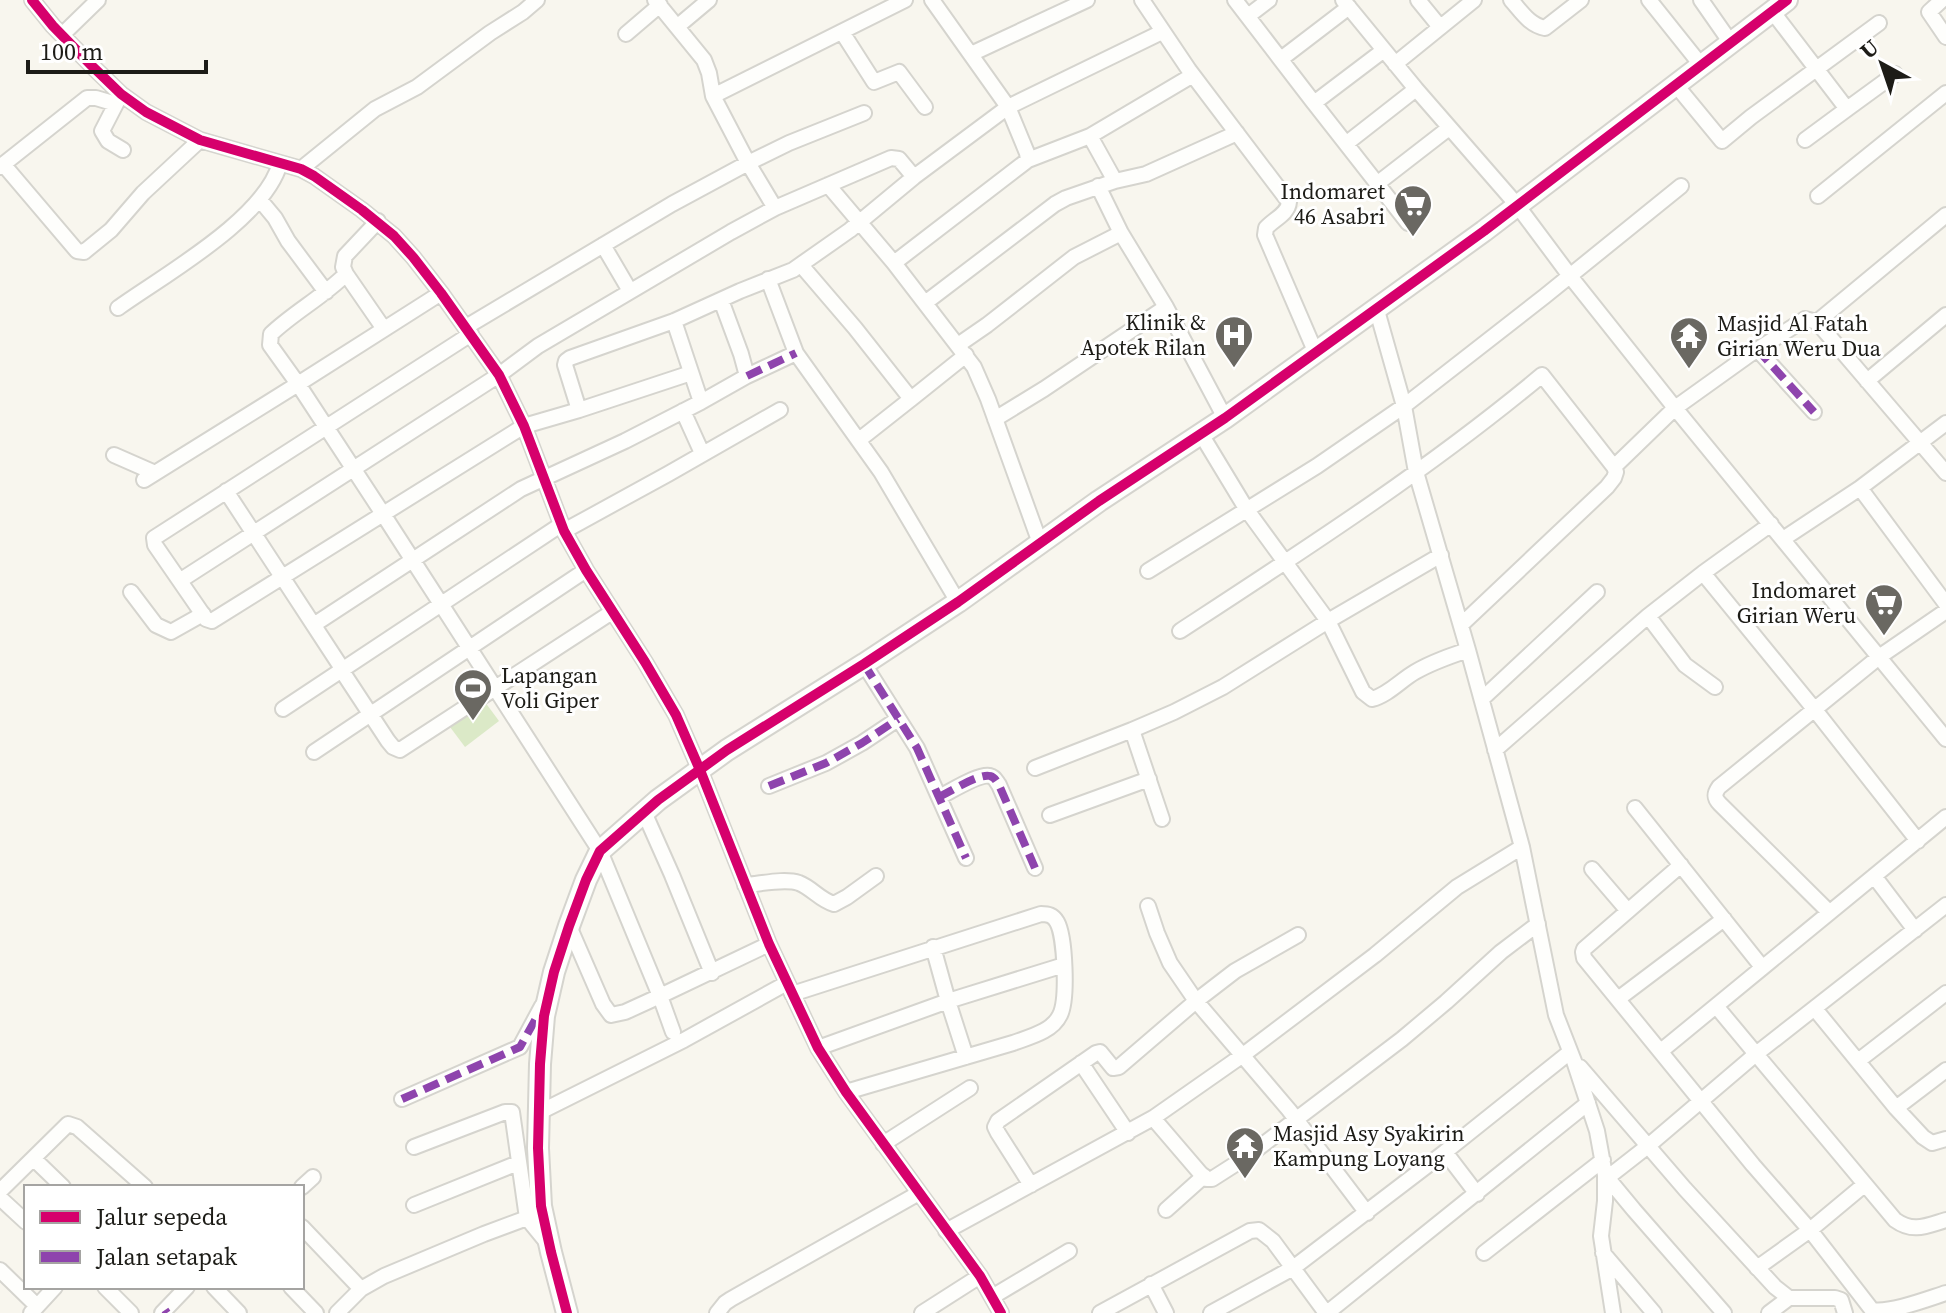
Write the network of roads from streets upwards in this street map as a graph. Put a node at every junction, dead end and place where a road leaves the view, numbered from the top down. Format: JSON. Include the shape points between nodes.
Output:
{"nodes":[{"id":1,"x":32,"y":0,"type":"edge"},
{"id":2,"x":98,"y":0,"type":"edge"},
{"id":3,"x":537,"y":0,"type":"edge"},
{"id":4,"x":709,"y":0,"type":"edge"},
{"id":5,"x":905,"y":0,"type":"edge"},
{"id":6,"x":932,"y":0,"type":"edge"},
{"id":7,"x":1087,"y":0,"type":"edge"},
{"id":8,"x":1142,"y":0,"type":"edge"},
{"id":9,"x":1235,"y":0,"type":"edge"},
{"id":10,"x":1269,"y":0,"type":"edge"},
{"id":11,"x":1418,"y":0,"type":"edge"},
{"id":12,"x":1474,"y":0,"type":"edge"},
{"id":13,"x":1511,"y":0,"type":"edge"},
{"id":14,"x":1581,"y":0,"type":"edge"},
{"id":15,"x":1649,"y":0,"type":"edge"},
{"id":16,"x":1701,"y":0,"type":"edge"},
{"id":17,"x":1942,"y":0,"type":"edge"},
{"id":18,"x":658,"y":2,"type":"edge"},
{"id":19,"x":1346,"y":3,"type":"edge"},
{"id":20,"x":1780,"y":6,"type":"edge"},
{"id":21,"x":1248,"y":16,"type":"junction"},
{"id":22,"x":1879,"y":23,"type":"dead end"},
{"id":23,"x":678,"y":26,"type":"junction"},
{"id":24,"x":1440,"y":27,"type":"junction"},
{"id":25,"x":842,"y":32,"type":"junction"},
{"id":26,"x":1162,"y":32,"type":"junction"},
{"id":27,"x":626,"y":34,"type":"dead end"},
{"id":28,"x":62,"y":35,"type":"junction"},
{"id":29,"x":1946,"y":37,"type":"edge"},
{"id":30,"x":1731,"y":43,"type":"junction"},
{"id":31,"x":1384,"y":50,"type":"junction"},
{"id":32,"x":971,"y":54,"type":"junction"},
{"id":33,"x":1281,"y":59,"type":"junction"},
{"id":34,"x":1395,"y":64,"type":"junction"},
{"id":35,"x":1701,"y":65,"type":"junction"},
{"id":36,"x":1817,"y":69,"type":"junction"},
{"id":37,"x":1895,"y":74,"type":"dead end"},
{"id":38,"x":1193,"y":75,"type":"junction"},
{"id":39,"x":1675,"y":84,"type":"junction"},
{"id":40,"x":1416,"y":89,"type":"junction"},
{"id":41,"x":1946,"y":93,"type":"edge"},
{"id":42,"x":713,"y":96,"type":"junction"},
{"id":43,"x":118,"y":99,"type":"junction"},
{"id":44,"x":1314,"y":103,"type":"junction"},
{"id":45,"x":925,"y":107,"type":"dead end"},
{"id":46,"x":1008,"y":107,"type":"junction"},
{"id":47,"x":1847,"y":109,"type":"junction"},
{"id":48,"x":864,"y":113,"type":"dead end"},
{"id":49,"x":1449,"y":128,"type":"junction"},
{"id":50,"x":1237,"y":133,"type":"junction"},
{"id":51,"x":1090,"y":136,"type":"junction"},
{"id":52,"x":200,"y":140,"type":"junction"},
{"id":53,"x":1805,"y":140,"type":"dead end"},
{"id":54,"x":1347,"y":143,"type":"junction"},
{"id":55,"x":123,"y":150,"type":"dead end"},
{"id":56,"x":1028,"y":160,"type":"junction"},
{"id":57,"x":280,"y":163,"type":"junction"},
{"id":58,"x":748,"y":163,"type":"junction"},
{"id":59,"x":2,"y":166,"type":"edge"},
{"id":60,"x":301,"y":169,"type":"junction"},
{"id":61,"x":914,"y":177,"type":"junction"},
{"id":62,"x":1115,"y":181,"type":"junction"},
{"id":63,"x":1378,"y":183,"type":"junction"},
{"id":64,"x":828,"y":185,"type":"junction"},
{"id":65,"x":1098,"y":186,"type":"junction"},
{"id":66,"x":1681,"y":186,"type":"dead end"},
{"id":67,"x":1818,"y":196,"type":"dead end"},
{"id":68,"x":260,"y":200,"type":"junction"},
{"id":69,"x":1517,"y":205,"type":"junction"},
{"id":70,"x":775,"y":208,"type":"junction"},
{"id":71,"x":1946,"y":215,"type":"edge"},
{"id":72,"x":378,"y":221,"type":"junction"},
{"id":73,"x":860,"y":221,"type":"junction"},
{"id":74,"x":1408,"y":223,"type":"dead end"},
{"id":75,"x":1121,"y":233,"type":"junction"},
{"id":76,"x":603,"y":245,"type":"junction"},
{"id":77,"x":894,"y":263,"type":"junction"},
{"id":78,"x":801,"y":265,"type":"junction"},
{"id":79,"x":346,"y":274,"type":"junction"},
{"id":80,"x":1570,"y":276,"type":"junction"},
{"id":81,"x":768,"y":279,"type":"junction"},
{"id":82,"x":630,"y":291,"type":"junction"},
{"id":83,"x":326,"y":292,"type":"junction"},
{"id":84,"x":441,"y":293,"type":"junction"},
{"id":85,"x":721,"y":300,"type":"junction"},
{"id":86,"x":925,"y":303,"type":"junction"},
{"id":87,"x":1166,"y":307,"type":"junction"},
{"id":88,"x":1376,"y":307,"type":"junction"},
{"id":89,"x":118,"y":308,"type":"dead end"},
{"id":90,"x":1946,"y":315,"type":"edge"},
{"id":91,"x":674,"y":321,"type":"junction"},
{"id":92,"x":1817,"y":322,"type":"junction"},
{"id":93,"x":384,"y":329,"type":"junction"},
{"id":94,"x":468,"y":330,"type":"junction"},
{"id":95,"x":1757,"y":349,"type":"junction"},
{"id":96,"x":962,"y":350,"type":"junction"},
{"id":97,"x":1315,"y":351,"type":"junction"},
{"id":98,"x":796,"y":353,"type":"junction"},
{"id":99,"x":691,"y":373,"type":"junction"},
{"id":100,"x":499,"y":375,"type":"junction"},
{"id":101,"x":747,"y":376,"type":"junction"},
{"id":102,"x":1867,"y":381,"type":"junction"},
{"id":103,"x":298,"y":384,"type":"junction"},
{"id":104,"x":911,"y":399,"type":"junction"},
{"id":105,"x":701,"y":402,"type":"junction"},
{"id":106,"x":1404,"y":406,"type":"junction"},
{"id":107,"x":1675,"y":408,"type":"junction"},
{"id":108,"x":579,"y":410,"type":"junction"},
{"id":109,"x":780,"y":410,"type":"dead end"},
{"id":110,"x":683,"y":411,"type":"junction"},
{"id":111,"x":1814,"y":412,"type":"dead end"},
{"id":112,"x":1225,"y":418,"type":"junction"},
{"id":113,"x":995,"y":419,"type":"junction"},
{"id":114,"x":1946,"y":423,"type":"edge"},
{"id":115,"x":524,"y":426,"type":"junction"},
{"id":116,"x":327,"y":427,"type":"junction"},
{"id":117,"x":1201,"y":434,"type":"junction"},
{"id":118,"x":859,"y":440,"type":"junction"},
{"id":119,"x":1920,"y":443,"type":"junction"},
{"id":120,"x":702,"y":453,"type":"junction"},
{"id":121,"x":114,"y":455,"type":"dead end"},
{"id":122,"x":1614,"y":467,"type":"junction"},
{"id":123,"x":354,"y":469,"type":"junction"},
{"id":124,"x":1416,"y":472,"type":"junction"},
{"id":125,"x":1946,"y":473,"type":"edge"},
{"id":126,"x":545,"y":477,"type":"junction"},
{"id":127,"x":1860,"y":488,"type":"junction"},
{"id":128,"x":226,"y":491,"type":"junction"},
{"id":129,"x":1247,"y":510,"type":"junction"},
{"id":130,"x":383,"y":514,"type":"junction"},
{"id":131,"x":1771,"y":524,"type":"junction"},
{"id":132,"x":563,"y":527,"type":"junction"},
{"id":133,"x":254,"y":534,"type":"junction"},
{"id":134,"x":1783,"y":539,"type":"junction"},
{"id":135,"x":1040,"y":543,"type":"junction"},
{"id":136,"x":1441,"y":555,"type":"junction"},
{"id":137,"x":413,"y":561,"type":"junction"},
{"id":138,"x":1286,"y":562,"type":"junction"},
{"id":139,"x":586,"y":570,"type":"junction"},
{"id":140,"x":1148,"y":571,"type":"dead end"},
{"id":141,"x":1703,"y":573,"type":"junction"},
{"id":142,"x":282,"y":576,"type":"junction"},
{"id":143,"x":181,"y":580,"type":"junction"},
{"id":144,"x":131,"y":592,"type":"dead end"},
{"id":145,"x":1597,"y":592,"type":"dead end"},
{"id":146,"x":958,"y":602,"type":"junction"},
{"id":147,"x":440,"y":603,"type":"junction"},
{"id":148,"x":1946,"y":604,"type":"edge"},
{"id":149,"x":1946,"y":611,"type":"edge"},
{"id":150,"x":612,"y":612,"type":"junction"},
{"id":151,"x":203,"y":614,"type":"junction"},
{"id":152,"x":1648,"y":616,"type":"junction"},
{"id":153,"x":1328,"y":621,"type":"junction"},
{"id":154,"x":315,"y":624,"type":"junction"},
{"id":155,"x":1461,"y":625,"type":"junction"},
{"id":156,"x":1180,"y":631,"type":"dead end"},
{"id":157,"x":468,"y":647,"type":"junction"},
{"id":158,"x":1468,"y":650,"type":"junction"},
{"id":159,"x":1879,"y":657,"type":"junction"},
{"id":160,"x":864,"y":664,"type":"junction"},
{"id":161,"x":342,"y":670,"type":"junction"},
{"id":162,"x":1715,"y":687,"type":"dead end"},
{"id":163,"x":495,"y":688,"type":"junction"},
{"id":164,"x":1482,"y":699,"type":"junction"},
{"id":165,"x":283,"y":709,"type":"dead end"},
{"id":166,"x":1815,"y":710,"type":"junction"},
{"id":167,"x":369,"y":714,"type":"junction"},
{"id":168,"x":898,"y":719,"type":"junction"},
{"id":169,"x":1132,"y":730,"type":"junction"},
{"id":170,"x":1946,"y":739,"type":"edge"},
{"id":171,"x":1495,"y":750,"type":"junction"},
{"id":172,"x":314,"y":752,"type":"dead end"},
{"id":173,"x":1035,"y":768,"type":"dead end"},
{"id":174,"x":700,"y":770,"type":"junction"},
{"id":175,"x":1149,"y":779,"type":"junction"},
{"id":176,"x":769,"y":786,"type":"dead end"},
{"id":177,"x":939,"y":797,"type":"junction"},
{"id":178,"x":1635,"y":808,"type":"dead end"},
{"id":179,"x":644,"y":812,"type":"junction"},
{"id":180,"x":1050,"y":815,"type":"dead end"},
{"id":181,"x":1946,"y":817,"type":"edge"},
{"id":182,"x":1162,"y":819,"type":"dead end"},
{"id":183,"x":1918,"y":841,"type":"junction"},
{"id":184,"x":1522,"y":847,"type":"junction"},
{"id":185,"x":600,"y":851,"type":"junction"},
{"id":186,"x":966,"y":858,"type":"dead end"},
{"id":187,"x":1681,"y":865,"type":"junction"},
{"id":188,"x":1035,"y":868,"type":"dead end"},
{"id":189,"x":1592,"y":869,"type":"dead end"},
{"id":190,"x":876,"y":876,"type":"dead end"},
{"id":191,"x":1874,"y":876,"type":"junction"},
{"id":192,"x":745,"y":885,"type":"junction"},
{"id":193,"x":1946,"y":905,"type":"edge"},
{"id":194,"x":1148,"y":906,"type":"dead end"},
{"id":195,"x":1628,"y":911,"type":"junction"},
{"id":196,"x":1829,"y":912,"type":"junction"},
{"id":197,"x":1724,"y":919,"type":"junction"},
{"id":198,"x":1538,"y":924,"type":"junction"},
{"id":199,"x":569,"y":926,"type":"junction"},
{"id":200,"x":1915,"y":930,"type":"junction"},
{"id":201,"x":1298,"y":935,"type":"dead end"},
{"id":202,"x":769,"y":944,"type":"junction"},
{"id":203,"x":933,"y":947,"type":"junction"},
{"id":204,"x":1064,"y":965,"type":"junction"},
{"id":205,"x":1762,"y":967,"type":"junction"},
{"id":206,"x":712,"y":973,"type":"junction"},
{"id":207,"x":789,"y":988,"type":"junction"},
{"id":208,"x":1946,"y":993,"type":"edge"},
{"id":209,"x":548,"y":995,"type":"junction"},
{"id":210,"x":660,"y":996,"type":"junction"},
{"id":211,"x":1618,"y":999,"type":"junction"},
{"id":212,"x":948,"y":1001,"type":"junction"},
{"id":213,"x":1196,"y":1001,"type":"junction"},
{"id":214,"x":1716,"y":1006,"type":"junction"},
{"id":215,"x":1815,"y":1009,"type":"junction"},
{"id":216,"x":673,"y":1032,"type":"dead end"},
{"id":217,"x":818,"y":1048,"type":"junction"},
{"id":218,"x":1661,"y":1051,"type":"junction"},
{"id":219,"x":1756,"y":1054,"type":"junction"},
{"id":220,"x":1243,"y":1055,"type":"junction"},
{"id":221,"x":1572,"y":1056,"type":"junction"},
{"id":222,"x":966,"y":1057,"type":"junction"},
{"id":223,"x":1858,"y":1061,"type":"junction"},
{"id":224,"x":1081,"y":1063,"type":"junction"},
{"id":225,"x":1946,"y":1070,"type":"edge"},
{"id":226,"x":970,"y":1088,"type":"dead end"},
{"id":227,"x":846,"y":1092,"type":"junction"},
{"id":228,"x":402,"y":1099,"type":"dead end"},
{"id":229,"x":1701,"y":1101,"type":"junction"},
{"id":230,"x":1588,"y":1103,"type":"junction"},
{"id":231,"x":1896,"y":1108,"type":"junction"},
{"id":232,"x":538,"y":1113,"type":"junction"},
{"id":233,"x":1153,"y":1118,"type":"junction"},
{"id":234,"x":1296,"y":1119,"type":"junction"},
{"id":235,"x":1128,"y":1133,"type":"junction"},
{"id":236,"x":1946,"y":1139,"type":"edge"},
{"id":237,"x":883,"y":1144,"type":"junction"},
{"id":238,"x":1648,"y":1146,"type":"junction"},
{"id":239,"x":414,"y":1147,"type":"dead end"},
{"id":240,"x":1445,"y":1152,"type":"junction"},
{"id":241,"x":34,"y":1159,"type":"junction"},
{"id":242,"x":518,"y":1163,"type":"junction"},
{"id":243,"x":1605,"y":1171,"type":"junction"},
{"id":244,"x":1204,"y":1176,"type":"junction"},
{"id":245,"x":61,"y":1185,"type":"edge"},
{"id":246,"x":143,"y":1185,"type":"edge"},
{"id":247,"x":1031,"y":1185,"type":"junction"},
{"id":248,"x":1864,"y":1185,"type":"junction"},
{"id":249,"x":0,"y":1191,"type":"edge"},
{"id":250,"x":919,"y":1193,"type":"junction"},
{"id":251,"x":1477,"y":1194,"type":"junction"},
{"id":252,"x":0,"y":1198,"type":"edge"},
{"id":253,"x":414,"y":1205,"type":"dead end"},
{"id":254,"x":1166,"y":1210,"type":"dead end"},
{"id":255,"x":1367,"y":1213,"type":"junction"},
{"id":256,"x":527,"y":1218,"type":"junction"},
{"id":257,"x":24,"y":1220,"type":"edge"},
{"id":258,"x":1946,"y":1220,"type":"edge"},
{"id":259,"x":304,"y":1229,"type":"edge"},
{"id":260,"x":1810,"y":1230,"type":"junction"},
{"id":261,"x":946,"y":1231,"type":"junction"},
{"id":262,"x":1069,"y":1251,"type":"dead end"},
{"id":263,"x":551,"y":1252,"type":"junction"},
{"id":264,"x":1484,"y":1253,"type":"dead end"},
{"id":265,"x":1603,"y":1253,"type":"junction"},
{"id":266,"x":1293,"y":1268,"type":"junction"},
{"id":267,"x":1757,"y":1268,"type":"junction"},
{"id":268,"x":0,"y":1270,"type":"edge"},
{"id":269,"x":980,"y":1276,"type":"junction"},
{"id":270,"x":1151,"y":1284,"type":"junction"},
{"id":271,"x":53,"y":1289,"type":"edge"},
{"id":272,"x":107,"y":1289,"type":"edge"},
{"id":273,"x":185,"y":1289,"type":"edge"},
{"id":274,"x":216,"y":1289,"type":"edge"},
{"id":275,"x":293,"y":1289,"type":"edge"},
{"id":276,"x":361,"y":1289,"type":"junction"},
{"id":277,"x":1859,"y":1293,"type":"junction"},
{"id":278,"x":1946,"y":1293,"type":"edge"},
{"id":279,"x":992,"y":1297,"type":"junction"},
{"id":280,"x":1789,"y":1298,"type":"junction"},
{"id":281,"x":1843,"y":1307,"type":"edge"},
{"id":282,"x":34,"y":1310,"type":"edge"},
{"id":283,"x":1894,"y":1311,"type":"edge"},
{"id":284,"x":165,"y":1312,"type":"edge"},
{"id":285,"x":131,"y":1313,"type":"edge"},
{"id":286,"x":239,"y":1313,"type":"edge"},
{"id":287,"x":316,"y":1313,"type":"edge"},
{"id":288,"x":337,"y":1313,"type":"edge"},
{"id":289,"x":567,"y":1313,"type":"edge"},
{"id":290,"x":717,"y":1313,"type":"edge"},
{"id":291,"x":922,"y":1313,"type":"edge"},
{"id":292,"x":1001,"y":1313,"type":"edge"},
{"id":293,"x":1100,"y":1313,"type":"edge"},
{"id":294,"x":1166,"y":1313,"type":"edge"},
{"id":295,"x":1211,"y":1313,"type":"edge"},
{"id":296,"x":1326,"y":1313,"type":"edge"},
{"id":297,"x":1613,"y":1313,"type":"edge"},
{"id":298,"x":1654,"y":1313,"type":"edge"},
{"id":299,"x":1724,"y":1313,"type":"edge"},
{"id":300,"x":1769,"y":1313,"type":"edge"}],
"edges":[{"from":1,"to":28,"type":"street"},
{"from":2,"to":28,"type":"street"},
{"from":3,"to":60,"type":"street","via":[[417,87],[375,109]]},
{"from":4,"to":23,"type":"street"},
{"from":5,"to":25,"type":"street"},
{"from":6,"to":32,"type":"street"},
{"from":7,"to":32,"type":"street"},
{"from":8,"to":26,"type":"street"},
{"from":9,"to":21,"type":"street"},
{"from":10,"to":21,"type":"street"},
{"from":11,"to":24,"type":"street"},
{"from":12,"to":24,"type":"street"},
{"from":13,"to":14,"type":"street","via":[[1529,21],[1545,28]]},
{"from":15,"to":35,"type":"street"},
{"from":16,"to":30,"type":"street"},
{"from":17,"to":29,"type":"street","via":[[1929,12]]},
{"from":18,"to":23,"type":"street"},
{"from":18,"to":27,"type":"street"},
{"from":19,"to":31,"type":"street"},
{"from":19,"to":33,"type":"street"},
{"from":20,"to":30,"type":"street"},
{"from":20,"to":36,"type":"street"},
{"from":21,"to":33,"type":"street"},
{"from":22,"to":36,"type":"street"},
{"from":23,"to":42,"type":"street","via":[[708,67]]},
{"from":24,"to":34,"type":"street"},
{"from":25,"to":42,"type":"street"},
{"from":25,"to":45,"type":"street","via":[[874,82],[899,72]]},
{"from":26,"to":38,"type":"street"},
{"from":26,"to":46,"type":"street"},
{"from":28,"to":43,"type":"street"},
{"from":30,"to":35,"type":"street"},
{"from":31,"to":34,"type":"street"},
{"from":31,"to":44,"type":"street"},
{"from":32,"to":46,"type":"street"},
{"from":33,"to":44,"type":"street"},
{"from":34,"to":40,"type":"street"},
{"from":35,"to":39,"type":"street"},
{"from":36,"to":39,"type":"street","via":[[1722,141]]},
{"from":36,"to":47,"type":"street"},
{"from":37,"to":47,"type":"street"},
{"from":38,"to":50,"type":"street"},
{"from":38,"to":51,"type":"street"},
{"from":39,"to":69,"type":"street"},
{"from":40,"to":49,"type":"street"},
{"from":40,"to":54,"type":"street"},
{"from":41,"to":67,"type":"street"},
{"from":42,"to":58,"type":"street"},
{"from":43,"to":52,"type":"street"},
{"from":43,"to":55,"type":"street","via":[[102,131]]},
{"from":43,"to":59,"type":"street","via":[[87,98]]},
{"from":44,"to":54,"type":"street"},
{"from":46,"to":56,"type":"street"},
{"from":46,"to":61,"type":"street"},
{"from":47,"to":53,"type":"street"},
{"from":48,"to":58,"type":"street"},
{"from":49,"to":63,"type":"street"},
{"from":49,"to":69,"type":"street"},
{"from":50,"to":62,"type":"street","via":[[1146,174]]},
{"from":50,"to":97,"type":"street","via":[[1289,202],[1265,235]]},
{"from":51,"to":56,"type":"street"},
{"from":51,"to":62,"type":"street"},
{"from":52,"to":57,"type":"street"},
{"from":52,"to":59,"type":"street","via":[[84,252],[72,246]]},
{"from":54,"to":63,"type":"street"},
{"from":56,"to":77,"type":"street"},
{"from":57,"to":60,"type":"street"},
{"from":57,"to":68,"type":"street"},
{"from":58,"to":70,"type":"street"},
{"from":58,"to":76,"type":"street"},
{"from":60,"to":72,"type":"street"},
{"from":61,"to":64,"type":"street","via":[[895,157]]},
{"from":61,"to":73,"type":"street"},
{"from":62,"to":65,"type":"street"},
{"from":63,"to":74,"type":"street"},
{"from":64,"to":70,"type":"street"},
{"from":64,"to":73,"type":"street"},
{"from":65,"to":75,"type":"street"},
{"from":65,"to":86,"type":"street","via":[[1040,213]]},
{"from":66,"to":80,"type":"street"},
{"from":68,"to":83,"type":"street"},
{"from":68,"to":89,"type":"street","via":[[202,251]]},
{"from":69,"to":80,"type":"street"},
{"from":69,"to":88,"type":"street"},
{"from":70,"to":82,"type":"street"},
{"from":71,"to":92,"type":"street"},
{"from":72,"to":79,"type":"street","via":[[345,256]]},
{"from":72,"to":84,"type":"street"},
{"from":73,"to":77,"type":"street"},
{"from":73,"to":78,"type":"street"},
{"from":75,"to":87,"type":"street"},
{"from":75,"to":96,"type":"street","via":[[1074,257]]},
{"from":76,"to":82,"type":"street"},
{"from":76,"to":94,"type":"street"},
{"from":77,"to":86,"type":"street"},
{"from":78,"to":81,"type":"street"},
{"from":78,"to":104,"type":"street"},
{"from":79,"to":83,"type":"street"},
{"from":79,"to":93,"type":"street"},
{"from":80,"to":106,"type":"street"},
{"from":80,"to":107,"type":"street"},
{"from":81,"to":85,"type":"street"},
{"from":81,"to":98,"type":"street"},
{"from":82,"to":100,"type":"street"},
{"from":83,"to":103,"type":"street","via":[[271,334],[270,345]]},
{"from":84,"to":93,"type":"street"},
{"from":84,"to":94,"type":"street"},
{"from":85,"to":91,"type":"street"},
{"from":85,"to":101,"type":"street"},
{"from":86,"to":96,"type":"street"},
{"from":87,"to":112,"type":"street"},
{"from":87,"to":113,"type":"street"},
{"from":88,"to":97,"type":"street"},
{"from":88,"to":106,"type":"street"},
{"from":90,"to":102,"type":"street"},
{"from":91,"to":99,"type":"street"},
{"from":91,"to":108,"type":"street","via":[[566,361]]},
{"from":92,"to":95,"type":"street","via":[[1805,319]]},
{"from":92,"to":102,"type":"street"},
{"from":93,"to":103,"type":"street"},
{"from":94,"to":100,"type":"street"},
{"from":94,"to":116,"type":"street"},
{"from":95,"to":107,"type":"street"},
{"from":95,"to":111,"type":"street"},
{"from":96,"to":104,"type":"street"},
{"from":96,"to":113,"type":"street"},
{"from":97,"to":112,"type":"street"},
{"from":98,"to":101,"type":"street"},
{"from":98,"to":118,"type":"street"},
{"from":99,"to":105,"type":"street"},
{"from":99,"to":108,"type":"street"},
{"from":100,"to":115,"type":"street"},
{"from":100,"to":123,"type":"street"},
{"from":101,"to":105,"type":"street"},
{"from":102,"to":119,"type":"street"},
{"from":103,"to":116,"type":"street"},
{"from":103,"to":121,"type":"street","via":[[149,476]]},
{"from":104,"to":118,"type":"street"},
{"from":105,"to":110,"type":"street"},
{"from":106,"to":124,"type":"street"},
{"from":106,"to":129,"type":"street"},
{"from":107,"to":122,"type":"street"},
{"from":107,"to":131,"type":"street"},
{"from":108,"to":115,"type":"street"},
{"from":109,"to":120,"type":"street"},
{"from":110,"to":120,"type":"street"},
{"from":110,"to":126,"type":"street"},
{"from":112,"to":117,"type":"street"},
{"from":113,"to":135,"type":"street"},
{"from":114,"to":119,"type":"street"},
{"from":115,"to":126,"type":"street"},
{"from":115,"to":130,"type":"street"},
{"from":116,"to":123,"type":"street"},
{"from":116,"to":128,"type":"street"},
{"from":117,"to":129,"type":"street"},
{"from":117,"to":135,"type":"street"},
{"from":118,"to":146,"type":"street"},
{"from":119,"to":125,"type":"street"},
{"from":119,"to":127,"type":"street"},
{"from":120,"to":132,"type":"street"},
{"from":122,"to":124,"type":"street","via":[[1542,375]]},
{"from":122,"to":155,"type":"street","via":[[1607,487]]},
{"from":123,"to":130,"type":"street"},
{"from":123,"to":133,"type":"street"},
{"from":124,"to":136,"type":"street"},
{"from":124,"to":138,"type":"street"},
{"from":126,"to":132,"type":"street"},
{"from":126,"to":137,"type":"street"},
{"from":127,"to":134,"type":"street"},
{"from":127,"to":148,"type":"street"},
{"from":128,"to":133,"type":"street"},
{"from":128,"to":143,"type":"street","via":[[154,538]]},
{"from":129,"to":138,"type":"street"},
{"from":129,"to":140,"type":"street"},
{"from":130,"to":137,"type":"street"},
{"from":130,"to":142,"type":"street"},
{"from":131,"to":134,"type":"street"},
{"from":131,"to":141,"type":"street"},
{"from":132,"to":139,"type":"street"},
{"from":132,"to":147,"type":"street"},
{"from":133,"to":142,"type":"street"},
{"from":133,"to":143,"type":"street"},
{"from":134,"to":159,"type":"street"},
{"from":135,"to":146,"type":"street"},
{"from":136,"to":153,"type":"street"},
{"from":136,"to":155,"type":"street"},
{"from":137,"to":147,"type":"street"},
{"from":137,"to":154,"type":"street"},
{"from":138,"to":153,"type":"street"},
{"from":138,"to":156,"type":"street"},
{"from":139,"to":150,"type":"street"},
{"from":139,"to":157,"type":"street"},
{"from":141,"to":152,"type":"street"},
{"from":141,"to":166,"type":"street"},
{"from":142,"to":151,"type":"street","via":[[212,621]]},
{"from":142,"to":154,"type":"street"},
{"from":143,"to":151,"type":"street"},
{"from":144,"to":151,"type":"street","via":[[156,625],[171,632]]},
{"from":145,"to":164,"type":"street"},
{"from":146,"to":160,"type":"street"},
{"from":147,"to":157,"type":"street"},
{"from":147,"to":161,"type":"street"},
{"from":149,"to":159,"type":"street"},
{"from":150,"to":163,"type":"street"},
{"from":150,"to":174,"type":"street","via":[[676,715]]},
{"from":152,"to":162,"type":"street","via":[[1685,665]]},
{"from":152,"to":171,"type":"street"},
{"from":153,"to":158,"type":"street","via":[[1363,692],[1372,699],[1428,665]]},
{"from":153,"to":169,"type":"street","via":[[1223,687]]},
{"from":154,"to":161,"type":"street"},
{"from":155,"to":158,"type":"street"},
{"from":157,"to":163,"type":"street"},
{"from":157,"to":167,"type":"street"},
{"from":158,"to":164,"type":"street"},
{"from":159,"to":166,"type":"street"},
{"from":159,"to":170,"type":"street"},
{"from":160,"to":168,"type":"street"},
{"from":160,"to":174,"type":"street"},
{"from":161,"to":165,"type":"street"},
{"from":161,"to":167,"type":"street"},
{"from":163,"to":167,"type":"street","via":[[400,750]]},
{"from":163,"to":185,"type":"street"},
{"from":164,"to":171,"type":"street"},
{"from":166,"to":183,"type":"street"},
{"from":166,"to":196,"type":"street","via":[[1719,787],[1715,798]]},
{"from":167,"to":172,"type":"street"},
{"from":168,"to":176,"type":"street","via":[[826,763]]},
{"from":168,"to":177,"type":"street"},
{"from":169,"to":173,"type":"street"},
{"from":169,"to":175,"type":"street"},
{"from":171,"to":184,"type":"street"},
{"from":174,"to":179,"type":"street"},
{"from":174,"to":192,"type":"street"},
{"from":175,"to":180,"type":"street"},
{"from":175,"to":182,"type":"street"},
{"from":177,"to":186,"type":"street"},
{"from":177,"to":188,"type":"street","via":[[976,778],[994,777]]},
{"from":178,"to":187,"type":"street"},
{"from":179,"to":185,"type":"street"},
{"from":179,"to":206,"type":"street"},
{"from":181,"to":183,"type":"street"},
{"from":183,"to":191,"type":"street"},
{"from":184,"to":198,"type":"street"},
{"from":184,"to":220,"type":"street","via":[[1457,887]]},
{"from":185,"to":199,"type":"street"},
{"from":185,"to":210,"type":"street"},
{"from":187,"to":195,"type":"street"},
{"from":187,"to":197,"type":"street"},
{"from":189,"to":195,"type":"street"},
{"from":190,"to":192,"type":"street","via":[[834,904],[798,883]]},
{"from":191,"to":196,"type":"street"},
{"from":191,"to":200,"type":"street"},
{"from":192,"to":202,"type":"street"},
{"from":193,"to":200,"type":"street"},
{"from":194,"to":213,"type":"street","via":[[1170,963]]},
{"from":195,"to":211,"type":"street","via":[[1583,952]]},
{"from":196,"to":205,"type":"street"},
{"from":197,"to":205,"type":"street"},
{"from":197,"to":211,"type":"street"},
{"from":198,"to":221,"type":"street","via":[[1553,1002]]},
{"from":198,"to":234,"type":"street","via":[[1402,1039]]},
{"from":199,"to":209,"type":"street"},
{"from":199,"to":210,"type":"street","via":[[609,1014]]},
{"from":200,"to":215,"type":"street"},
{"from":201,"to":213,"type":"street","via":[[1235,971]]},
{"from":202,"to":206,"type":"street"},
{"from":202,"to":207,"type":"street"},
{"from":203,"to":204,"type":"street","via":[[1046,913],[1057,922]]},
{"from":203,"to":207,"type":"street"},
{"from":203,"to":212,"type":"street"},
{"from":204,"to":212,"type":"street"},
{"from":204,"to":222,"type":"street","via":[[1064,1000],[1054,1023],[1038,1034]]},
{"from":205,"to":214,"type":"street"},
{"from":206,"to":210,"type":"street"},
{"from":207,"to":217,"type":"street"},
{"from":207,"to":232,"type":"street"},
{"from":208,"to":223,"type":"street"},
{"from":209,"to":228,"type":"street","via":[[520,1047]]},
{"from":209,"to":232,"type":"street"},
{"from":210,"to":216,"type":"street"},
{"from":211,"to":218,"type":"street"},
{"from":212,"to":217,"type":"street"},
{"from":212,"to":222,"type":"street"},
{"from":213,"to":220,"type":"street"},
{"from":213,"to":224,"type":"street","via":[[1119,1067],[1113,1068],[1100,1052]]},
{"from":214,"to":218,"type":"street"},
{"from":214,"to":219,"type":"street"},
{"from":215,"to":219,"type":"street"},
{"from":215,"to":223,"type":"street"},
{"from":217,"to":227,"type":"street"},
{"from":218,"to":229,"type":"street"},
{"from":219,"to":229,"type":"street"},
{"from":219,"to":248,"type":"street"},
{"from":220,"to":233,"type":"street"},
{"from":220,"to":234,"type":"street"},
{"from":221,"to":230,"type":"street"},
{"from":221,"to":238,"type":"street"},
{"from":221,"to":240,"type":"street"},
{"from":222,"to":227,"type":"street"},
{"from":223,"to":231,"type":"street"},
{"from":224,"to":235,"type":"street"},
{"from":224,"to":247,"type":"street","via":[[995,1127]]},
{"from":225,"to":231,"type":"street"},
{"from":226,"to":237,"type":"street"},
{"from":227,"to":237,"type":"street"},
{"from":229,"to":238,"type":"street"},
{"from":229,"to":260,"type":"street"},
{"from":230,"to":243,"type":"street"},
{"from":230,"to":251,"type":"street"},
{"from":231,"to":236,"type":"street","via":[[1927,1141]]},
{"from":232,"to":263,"type":"street","via":[[539,1185]]},
{"from":233,"to":235,"type":"street"},
{"from":233,"to":244,"type":"street"},
{"from":234,"to":244,"type":"street","via":[[1222,1175]]},
{"from":234,"to":255,"type":"street"},
{"from":235,"to":247,"type":"street"},
{"from":237,"to":250,"type":"street"},
{"from":238,"to":243,"type":"street"},
{"from":238,"to":267,"type":"street"},
{"from":239,"to":242,"type":"street","via":[[512,1112]]},
{"from":240,"to":251,"type":"street"},
{"from":240,"to":255,"type":"street"},
{"from":241,"to":245,"type":"street"},
{"from":241,"to":246,"type":"street","via":[[71,1124]]},
{"from":241,"to":249,"type":"street"},
{"from":242,"to":253,"type":"street"},
{"from":242,"to":256,"type":"street"},
{"from":243,"to":264,"type":"street"},
{"from":243,"to":265,"type":"street"},
{"from":243,"to":299,"type":"street"},
{"from":244,"to":254,"type":"street"},
{"from":247,"to":261,"type":"street"},
{"from":248,"to":258,"type":"street","via":[[1904,1227]]},
{"from":248,"to":260,"type":"street"},
{"from":250,"to":261,"type":"street"},
{"from":250,"to":290,"type":"street","via":[[731,1299]]},
{"from":251,"to":296,"type":"street"},
{"from":252,"to":257,"type":"street"},
{"from":255,"to":266,"type":"street"},
{"from":256,"to":263,"type":"street"},
{"from":256,"to":276,"type":"street"},
{"from":259,"to":276,"type":"street"},
{"from":260,"to":267,"type":"street"},
{"from":260,"to":277,"type":"street"},
{"from":261,"to":269,"type":"street"},
{"from":262,"to":279,"type":"street"},
{"from":263,"to":289,"type":"street"},
{"from":265,"to":297,"type":"street"},
{"from":265,"to":298,"type":"street"},
{"from":266,"to":270,"type":"street","via":[[1266,1234],[1250,1231]]},
{"from":266,"to":295,"type":"street"},
{"from":266,"to":296,"type":"street"},
{"from":267,"to":280,"type":"street"},
{"from":268,"to":282,"type":"street"},
{"from":269,"to":279,"type":"street"},
{"from":269,"to":291,"type":"street"},
{"from":270,"to":293,"type":"street"},
{"from":270,"to":294,"type":"street"},
{"from":271,"to":282,"type":"street"},
{"from":272,"to":285,"type":"street"},
{"from":273,"to":284,"type":"street"},
{"from":274,"to":286,"type":"street"},
{"from":275,"to":287,"type":"street"},
{"from":276,"to":288,"type":"street"},
{"from":277,"to":281,"type":"street"},
{"from":277,"to":283,"type":"street","via":[[1872,1310]]},
{"from":278,"to":283,"type":"street"},
{"from":279,"to":292,"type":"street"},
{"from":280,"to":281,"type":"street","via":[[1835,1298]]},
{"from":280,"to":300,"type":"street"}]}
